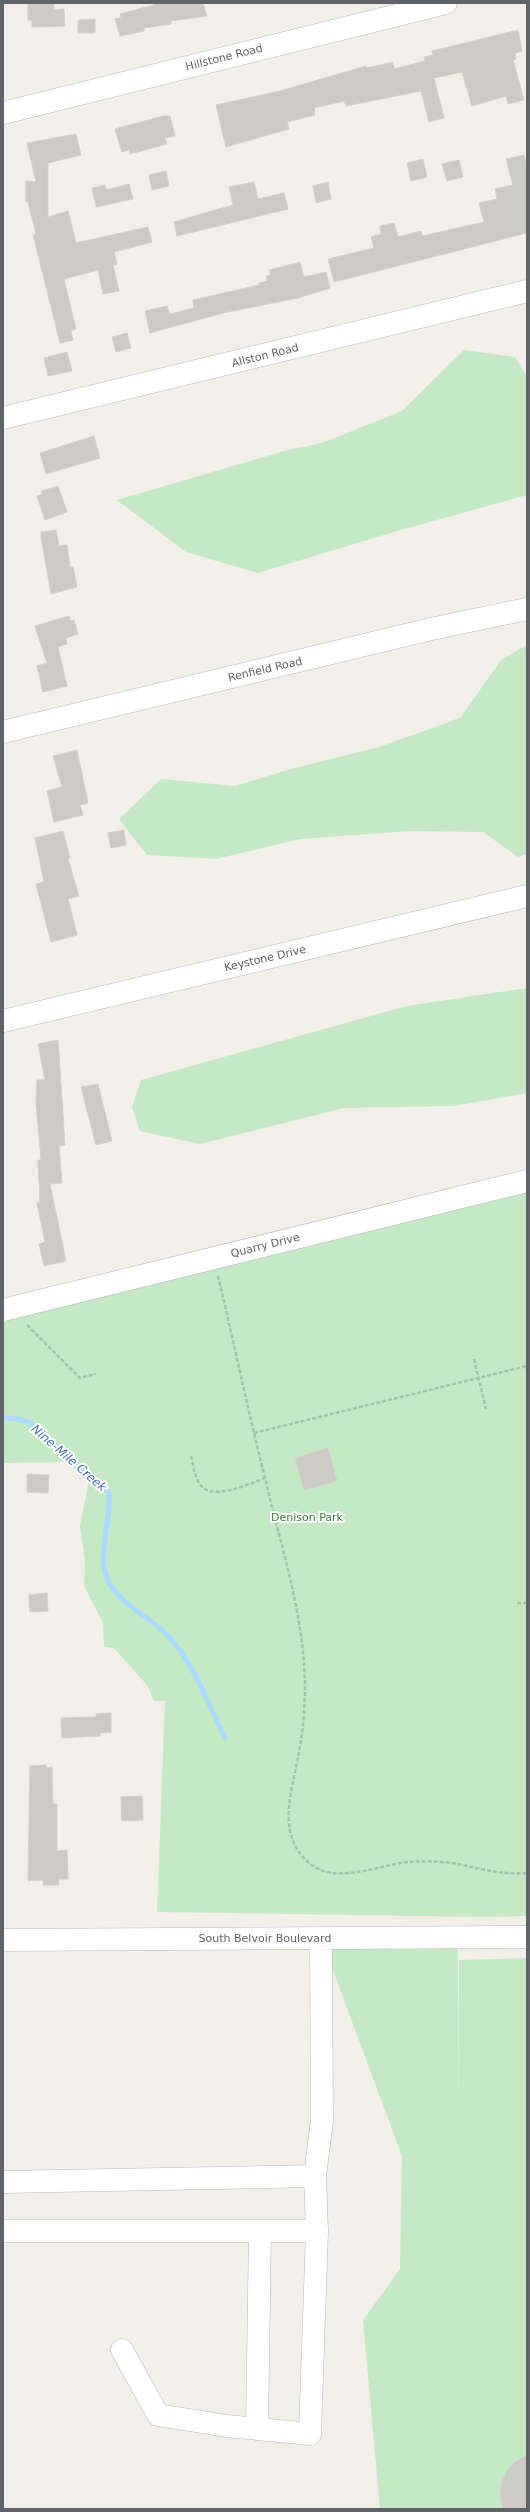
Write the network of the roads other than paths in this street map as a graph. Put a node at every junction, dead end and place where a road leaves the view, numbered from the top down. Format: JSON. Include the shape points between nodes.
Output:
{"nodes":[{"id":1,"x":446,"y":3,"type":"edge"},
{"id":2,"x":403,"y":8,"type":"edge"},
{"id":3,"x":3,"y":112,"type":"edge"},
{"id":4,"x":527,"y":291,"type":"edge"},
{"id":5,"x":3,"y":418,"type":"edge"},
{"id":6,"x":527,"y":609,"type":"edge"},
{"id":7,"x":3,"y":732,"type":"edge"},
{"id":8,"x":527,"y":896,"type":"edge"},
{"id":9,"x":3,"y":1021,"type":"edge"},
{"id":10,"x":527,"y":1181,"type":"edge"},
{"id":11,"x":3,"y":1310,"type":"edge"},
{"id":12,"x":527,"y":1937,"type":"edge"},
{"id":13,"x":322,"y":1938,"type":"junction"},
{"id":14,"x":3,"y":1940,"type":"edge"},
{"id":15,"x":315,"y":2176,"type":"junction"},
{"id":16,"x":3,"y":2182,"type":"edge"},
{"id":17,"x":3,"y":2230,"type":"edge"},
{"id":18,"x":317,"y":2231,"type":"junction"},
{"id":19,"x":260,"y":2232,"type":"junction"},
{"id":20,"x":122,"y":2350,"type":"dead end"},
{"id":21,"x":257,"y":2429,"type":"junction"}],
"edges":[{"from":1,"to":2,"type":"street","name":"Hillstone Road"},
{"from":2,"to":3,"type":"street","name":"Hillstone Road"},
{"from":4,"to":5,"type":"street","name":"Allston Road"},
{"from":6,"to":7,"type":"street","name":"Renfield Road","via":[[431,629]]},
{"from":8,"to":9,"type":"street","name":"Keystone Drive"},
{"from":10,"to":11,"type":"street","name":"Quarry Drive"},
{"from":12,"to":13,"type":"street","name":"South Belvoir Boulevard"},
{"from":13,"to":14,"type":"street","name":"South Belvoir Boulevard"},
{"from":13,"to":15,"type":"street","via":[[322,2120]]},
{"from":15,"to":16,"type":"street"},
{"from":15,"to":18,"type":"street"},
{"from":17,"to":19,"type":"street"},
{"from":18,"to":19,"type":"street"},
{"from":18,"to":21,"type":"street","via":[[310,2434]]},
{"from":19,"to":21,"type":"street"},
{"from":20,"to":21,"type":"street","via":[[158,2415]]}]}
